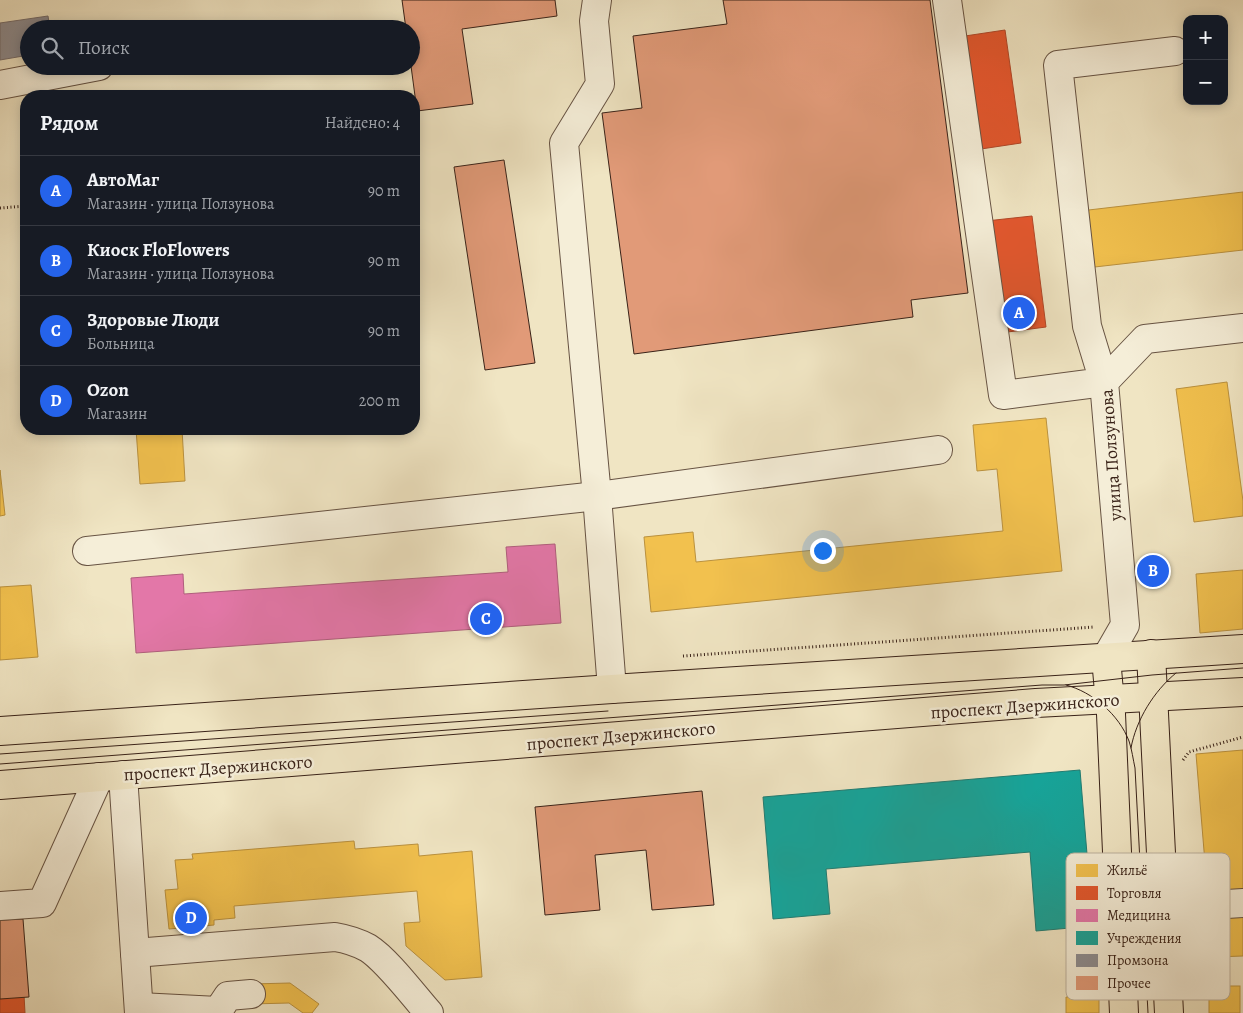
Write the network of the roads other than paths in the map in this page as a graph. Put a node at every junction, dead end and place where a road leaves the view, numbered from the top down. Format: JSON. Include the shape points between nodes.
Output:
{"nodes":[{"id":1,"x":597,"y":0,"type":"edge"},
{"id":2,"x":947,"y":0,"type":"edge"},
{"id":3,"x":1175,"y":51,"type":"dead end"},
{"id":4,"x":52,"y":75,"type":"edge"},
{"id":5,"x":0,"y":85,"type":"edge"},
{"id":6,"x":1243,"y":328,"type":"edge"},
{"id":7,"x":1104,"y":382,"type":"junction"},
{"id":8,"x":938,"y":450,"type":"dead end"},
{"id":9,"x":597,"y":496,"type":"junction"},
{"id":10,"x":87,"y":551,"type":"dead end"},
{"id":11,"x":1125,"y":625,"type":"junction"},
{"id":12,"x":1243,"y":649,"type":"edge"},
{"id":13,"x":1150,"y":654,"type":"junction"},
{"id":14,"x":1106,"y":658,"type":"junction"},
{"id":15,"x":612,"y":689,"type":"junction"},
{"id":16,"x":1243,"y":692,"type":"edge"},
{"id":17,"x":1153,"y":697,"type":"junction"},
{"id":18,"x":1110,"y":700,"type":"junction"},
{"id":19,"x":0,"y":731,"type":"edge"},
{"id":20,"x":111,"y":776,"type":"junction"},
{"id":21,"x":0,"y":785,"type":"edge"},
{"id":22,"x":1117,"y":853,"type":"edge"},
{"id":23,"x":1166,"y":853,"type":"edge"},
{"id":24,"x":1243,"y":903,"type":"edge"},
{"id":25,"x":1230,"y":904,"type":"edge"},
{"id":26,"x":0,"y":906,"type":"edge"},
{"id":27,"x":135,"y":953,"type":"junction"},
{"id":28,"x":251,"y":994,"type":"dead end"},
{"id":29,"x":1123,"y":1000,"type":"edge"},
{"id":30,"x":1168,"y":1000,"type":"edge"},
{"id":31,"x":139,"y":1010,"type":"edge"},
{"id":32,"x":219,"y":1012,"type":"edge"},
{"id":33,"x":429,"y":1013,"type":"edge"},
{"id":34,"x":1124,"y":1013,"type":"edge"},
{"id":35,"x":1169,"y":1013,"type":"edge"}],
"edges":[{"from":1,"to":9,"type":"street","via":[[594,21],[600,84],[564,143]]},
{"from":2,"to":7,"type":"street","via":[[1003,395]]},
{"from":3,"to":7,"type":"street","via":[[1058,65],[1087,326]]},
{"from":4,"to":5,"type":"street"},
{"from":6,"to":7,"type":"street","name":"улица Ползунова","via":[[1145,339]]},
{"from":7,"to":11,"type":"street","name":"улица Ползунова"},
{"from":8,"to":9,"type":"street"},
{"from":9,"to":10,"type":"street"},
{"from":9,"to":15,"type":"street"},
{"from":11,"to":13,"type":"street"},
{"from":11,"to":14,"type":"street"},
{"from":12,"to":13,"type":"main road"},
{"from":13,"to":14,"type":"main road"},
{"from":13,"to":17,"type":"main road"},
{"from":14,"to":15,"type":"main road"},
{"from":14,"to":18,"type":"main road"},
{"from":15,"to":19,"type":"main road"},
{"from":16,"to":17,"type":"main road","name":"проспект Дзержинского"},
{"from":17,"to":18,"type":"main road","name":"проспект Дзержинского"},
{"from":17,"to":23,"type":"main road","via":[[1168,763]]},
{"from":18,"to":20,"type":"main road","name":"проспект Дзержинского"},
{"from":18,"to":22,"type":"main road"},
{"from":20,"to":21,"type":"main road","name":"проспект Дзержинского"},
{"from":20,"to":26,"type":"street","via":[[42,904]]},
{"from":20,"to":27,"type":"street"},
{"from":24,"to":25,"type":"street"},
{"from":27,"to":31,"type":"street"},
{"from":27,"to":33,"type":"street","via":[[335,937],[352,940],[381,958]]},
{"from":28,"to":32,"type":"street","via":[[228,996]]},
{"from":29,"to":34,"type":"main road"},
{"from":30,"to":35,"type":"main road"},
{"from":31,"to":32,"type":"street"}]}
